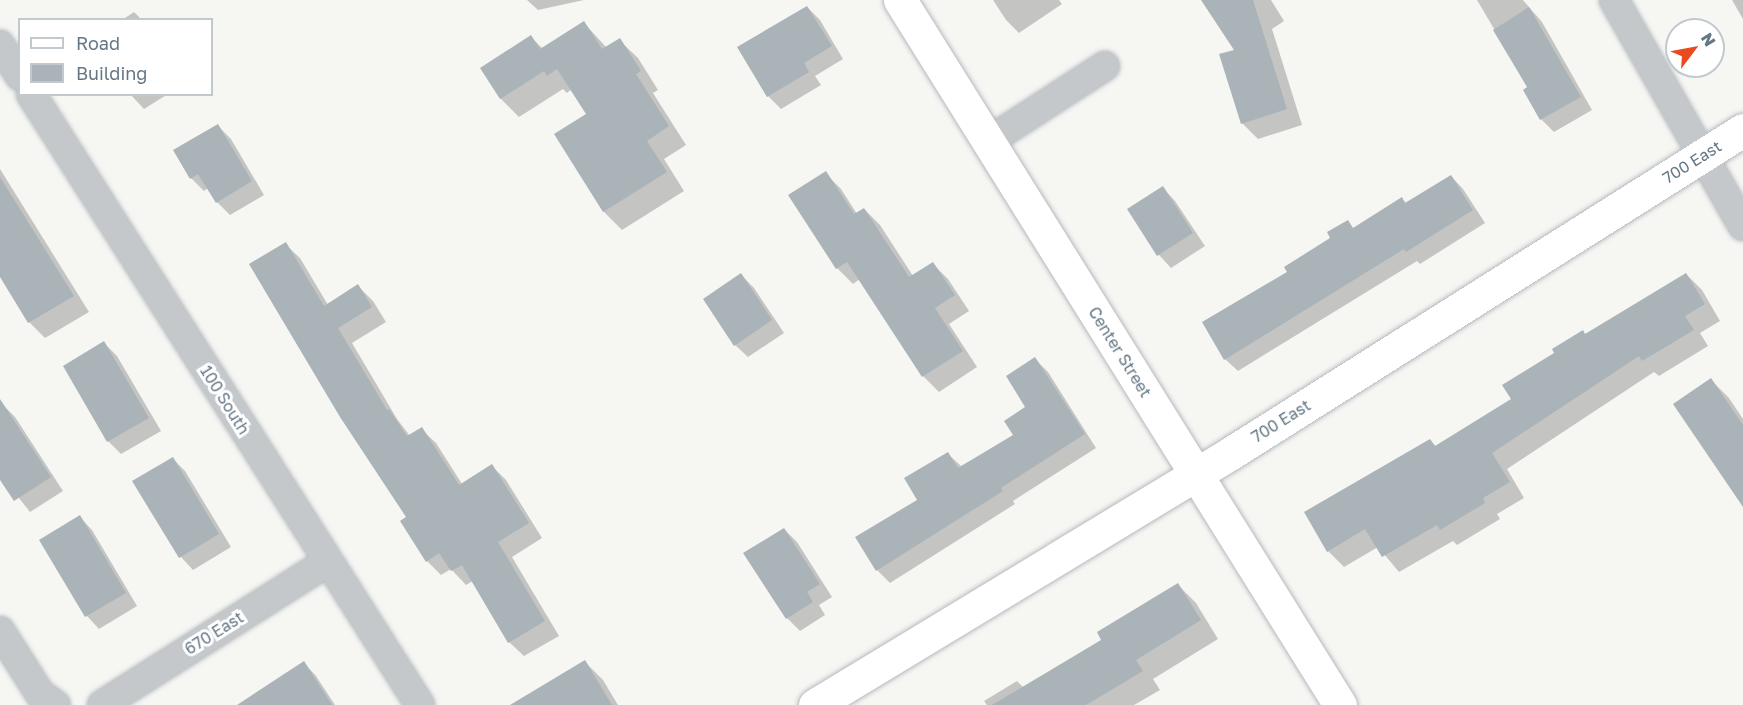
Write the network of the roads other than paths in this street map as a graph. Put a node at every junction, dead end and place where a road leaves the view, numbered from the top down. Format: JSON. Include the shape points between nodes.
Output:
{"nodes":[{"id":1,"x":900,"y":0,"type":"edge"},
{"id":2,"x":1614,"y":0,"type":"edge"},
{"id":3,"x":0,"y":45,"type":"edge"},
{"id":4,"x":1106,"y":66,"type":"dead end"},
{"id":5,"x":18,"y":73,"type":"edge"},
{"id":6,"x":32,"y":96,"type":"edge"},
{"id":7,"x":1743,"y":130,"type":"edge"},
{"id":8,"x":989,"y":141,"type":"junction"},
{"id":9,"x":1702,"y":155,"type":"junction"},
{"id":10,"x":1743,"y":226,"type":"edge"},
{"id":11,"x":1196,"y":475,"type":"junction"},
{"id":12,"x":327,"y":562,"type":"junction"},
{"id":13,"x":0,"y":631,"type":"edge"},
{"id":14,"x":56,"y":705,"type":"edge"},
{"id":15,"x":102,"y":705,"type":"edge"},
{"id":16,"x":420,"y":705,"type":"edge"},
{"id":17,"x":815,"y":705,"type":"edge"},
{"id":18,"x":1340,"y":705,"type":"edge"}],
"edges":[{"from":1,"to":8,"type":"street","name":"Center Street"},
{"from":2,"to":9,"type":"street"},
{"from":3,"to":5,"type":"street"},
{"from":4,"to":8,"type":"street"},
{"from":6,"to":12,"type":"street","name":"100 South"},
{"from":7,"to":9,"type":"street","name":"700 East"},
{"from":8,"to":11,"type":"street","name":"Center Street"},
{"from":9,"to":10,"type":"street"},
{"from":9,"to":11,"type":"street","name":"700 East"},
{"from":11,"to":17,"type":"street","name":"700 East"},
{"from":11,"to":18,"type":"street","name":"Center Street"},
{"from":12,"to":15,"type":"street","name":"670 East"},
{"from":12,"to":16,"type":"street","name":"100 South"},
{"from":13,"to":14,"type":"street","via":[[40,694]]}]}
